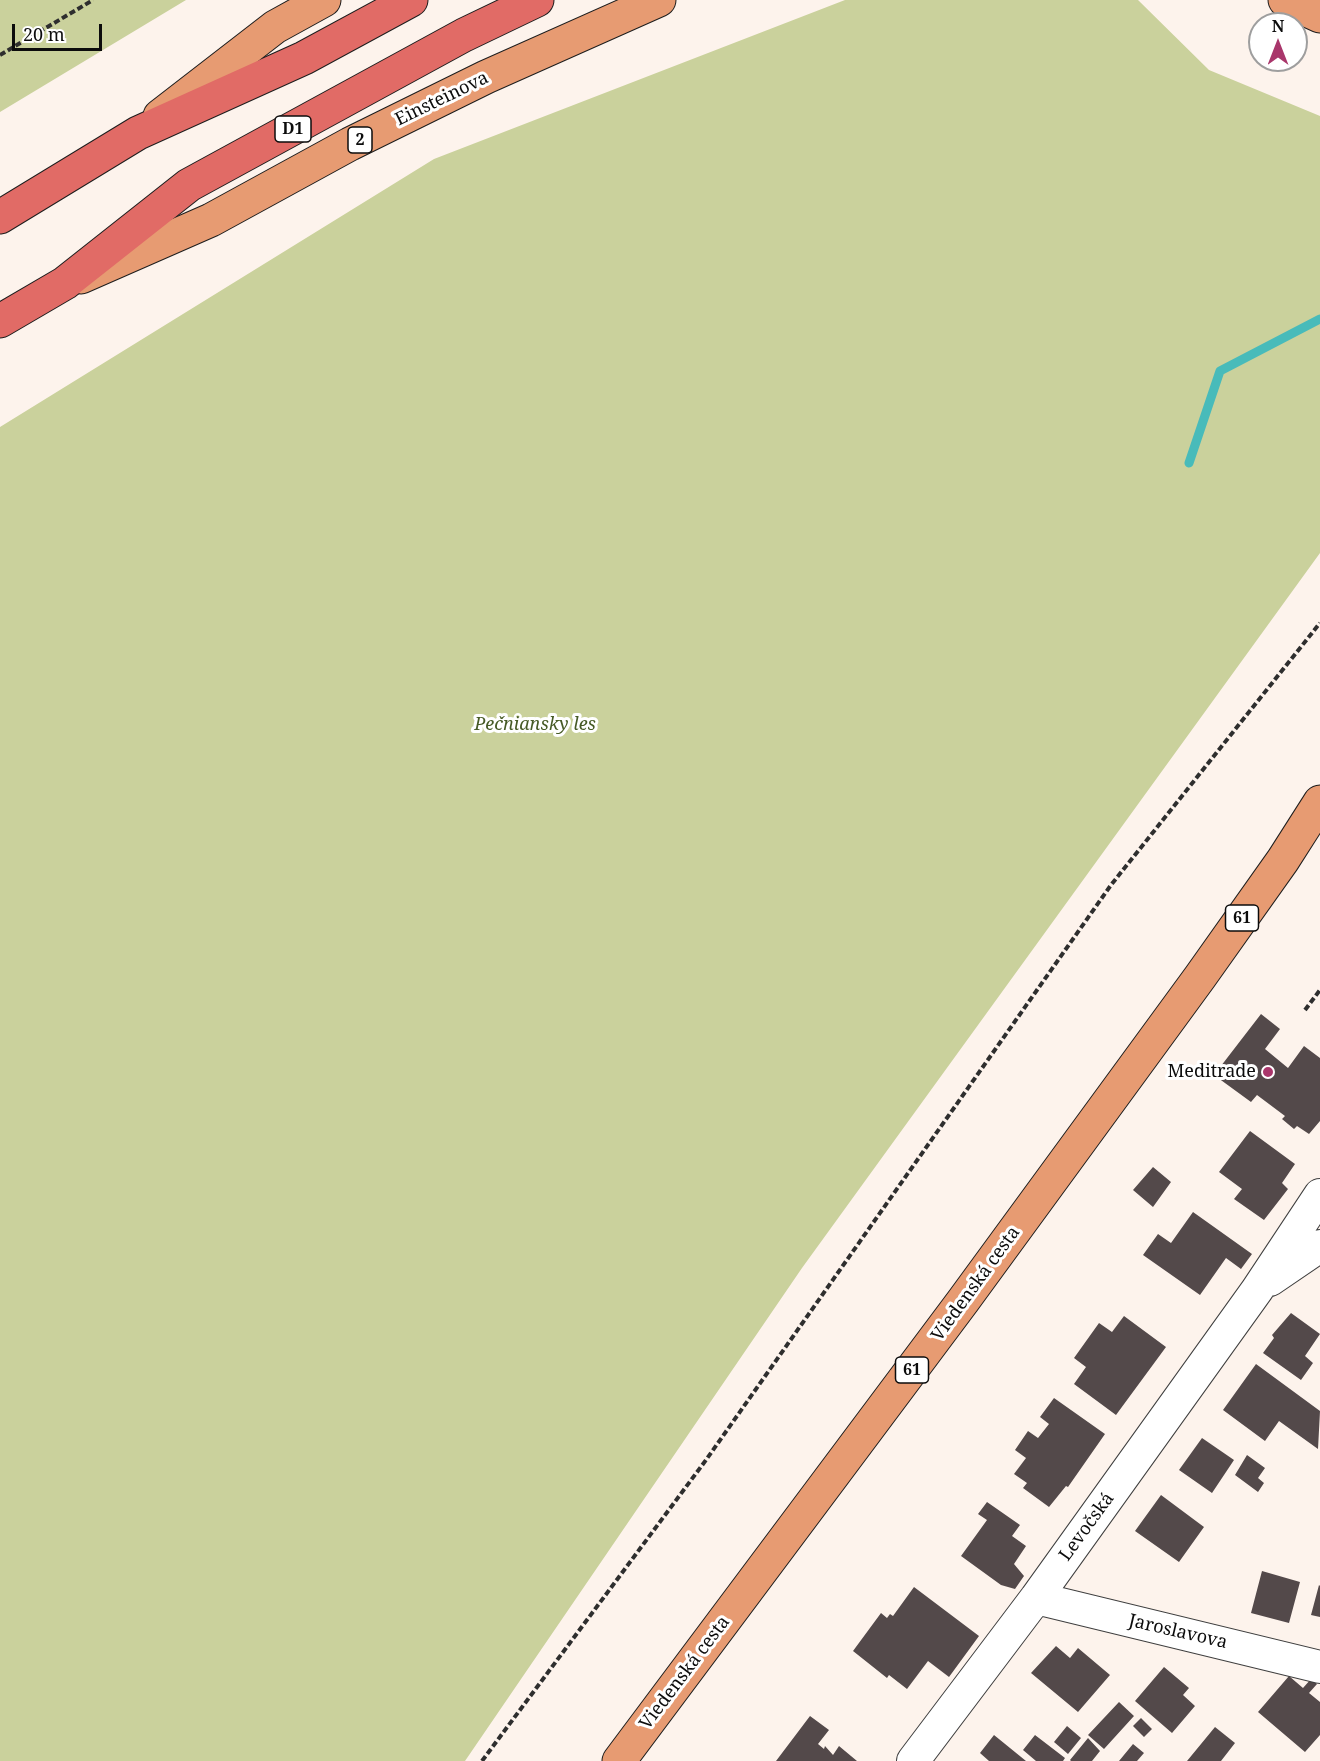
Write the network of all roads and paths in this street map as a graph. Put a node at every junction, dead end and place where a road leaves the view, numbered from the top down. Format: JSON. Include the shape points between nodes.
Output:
{"nodes":[{"id":1,"x":93,"y":0,"type":"edge"},
{"id":2,"x":324,"y":0,"type":"edge"},
{"id":3,"x":411,"y":0,"type":"edge"},
{"id":4,"x":537,"y":0,"type":"edge"},
{"id":5,"x":659,"y":0,"type":"edge"},
{"id":6,"x":1285,"y":0,"type":"edge"},
{"id":7,"x":1320,"y":16,"type":"edge"},
{"id":8,"x":0,"y":55,"type":"edge"},
{"id":9,"x":138,"y":133,"type":"junction"},
{"id":10,"x":0,"y":217,"type":"edge"},
{"id":11,"x":65,"y":283,"type":"junction"},
{"id":12,"x":0,"y":321,"type":"edge"},
{"id":13,"x":1320,"y":623,"type":"edge"},
{"id":14,"x":1320,"y":802,"type":"edge"},
{"id":15,"x":1320,"y":827,"type":"edge"},
{"id":16,"x":1283,"y":860,"type":"junction"},
{"id":17,"x":1320,"y":990,"type":"edge"},
{"id":18,"x":1305,"y":1010,"type":"dead end"},
{"id":19,"x":1320,"y":1195,"type":"edge"},
{"id":20,"x":1320,"y":1246,"type":"edge"},
{"id":21,"x":1257,"y":1290,"type":"junction"},
{"id":22,"x":1036,"y":1598,"type":"junction"},
{"id":23,"x":1320,"y":1666,"type":"edge"},
{"id":24,"x":482,"y":1761,"type":"edge"},
{"id":25,"x":619,"y":1761,"type":"edge"},
{"id":26,"x":913,"y":1761,"type":"edge"}],
"edges":[{"from":1,"to":8,"type":"path"},
{"from":2,"to":9,"type":"main road","via":[[275,27]]},
{"from":3,"to":9,"type":"highway","via":[[304,58]]},
{"from":4,"to":11,"type":"highway","number":"D1","via":[[189,185]]},
{"from":5,"to":11,"type":"main road","name":"Einsteinova","number":"2","via":[[350,144],[212,220]]},
{"from":6,"to":7,"type":"main road"},
{"from":9,"to":10,"type":"highway"},
{"from":11,"to":12,"type":"highway","number":"D1"},
{"from":13,"to":24,"type":"path","via":[[1111,885],[706,1460]]},
{"from":14,"to":16,"type":"main road","name":"Viedenská cesta","number":"61"},
{"from":15,"to":16,"type":"main road","name":"Viedenská cesta","number":"61"},
{"from":16,"to":25,"type":"main road","name":"Viedenská cesta","number":"61","via":[[963,1302]]},
{"from":17,"to":18,"type":"path"},
{"from":19,"to":21,"type":"street","name":"Levočská"},
{"from":20,"to":21,"type":"street","name":"Levočská"},
{"from":21,"to":22,"type":"street","name":"Levočská"},
{"from":22,"to":23,"type":"street","name":"Jaroslavova"},
{"from":22,"to":26,"type":"street","name":"Levočská"}]}
